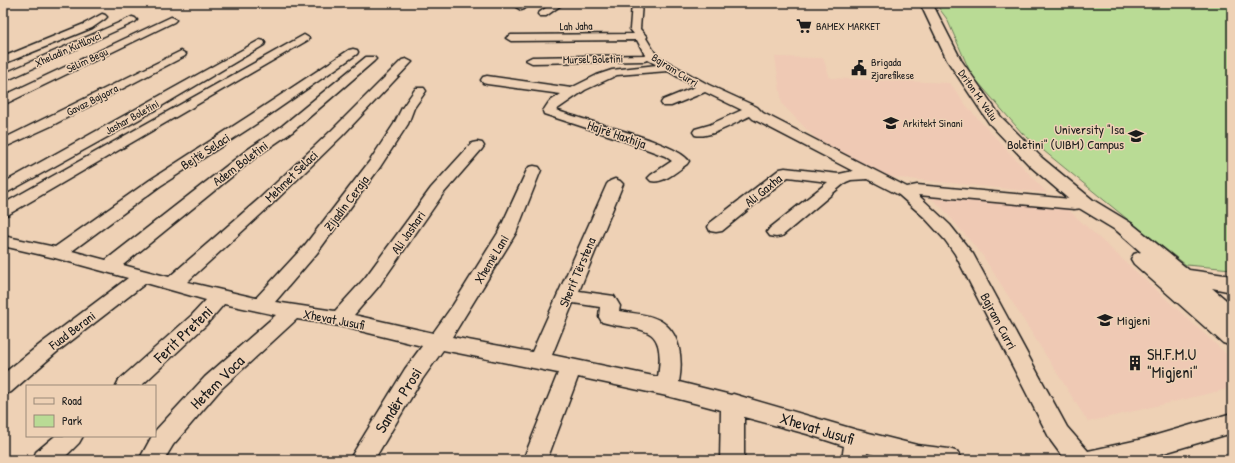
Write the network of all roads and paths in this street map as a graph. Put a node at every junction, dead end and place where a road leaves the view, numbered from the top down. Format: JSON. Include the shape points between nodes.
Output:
{"nodes":[{"id":1,"x":559,"y":3,"type":"edge"},
{"id":2,"x":637,"y":3,"type":"edge"},
{"id":3,"x":926,"y":3,"type":"edge"},
{"id":4,"x":543,"y":14,"type":"dead end"},
{"id":5,"x":102,"y":17,"type":"dead end"},
{"id":6,"x":132,"y":20,"type":"dead end"},
{"id":7,"x":171,"y":20,"type":"dead end"},
{"id":8,"x":549,"y":28,"type":"dead end"},
{"id":9,"x":638,"y":33,"type":"junction"},
{"id":10,"x":304,"y":38,"type":"dead end"},
{"id":11,"x":511,"y":38,"type":"dead end"},
{"id":12,"x":260,"y":43,"type":"dead end"},
{"id":13,"x":15,"y":45,"type":"dead end"},
{"id":14,"x":3,"y":50,"type":"edge"},
{"id":15,"x":353,"y":52,"type":"dead end"},
{"id":16,"x":180,"y":54,"type":"dead end"},
{"id":17,"x":653,"y":58,"type":"junction"},
{"id":18,"x":370,"y":59,"type":"dead end"},
{"id":19,"x":532,"y":60,"type":"dead end"},
{"id":20,"x":3,"y":61,"type":"edge"},
{"id":21,"x":406,"y":62,"type":"dead end"},
{"id":22,"x":669,"y":68,"type":"junction"},
{"id":23,"x":3,"y":78,"type":"edge"},
{"id":24,"x":487,"y":80,"type":"dead end"},
{"id":25,"x":705,"y":88,"type":"junction"},
{"id":26,"x":420,"y":91,"type":"dead end"},
{"id":27,"x":572,"y":92,"type":"junction"},
{"id":28,"x":3,"y":100,"type":"edge"},
{"id":29,"x":667,"y":104,"type":"dead end"},
{"id":30,"x":752,"y":110,"type":"junction"},
{"id":31,"x":700,"y":132,"type":"dead end"},
{"id":32,"x":3,"y":144,"type":"edge"},
{"id":33,"x":477,"y":146,"type":"dead end"},
{"id":34,"x":534,"y":170,"type":"dead end"},
{"id":35,"x":870,"y":174,"type":"junction"},
{"id":36,"x":656,"y":178,"type":"dead end"},
{"id":37,"x":841,"y":179,"type":"junction"},
{"id":38,"x":615,"y":184,"type":"dead end"},
{"id":39,"x":3,"y":189,"type":"edge"},
{"id":40,"x":906,"y":192,"type":"junction"},
{"id":41,"x":1086,"y":204,"type":"junction"},
{"id":42,"x":3,"y":211,"type":"edge"},
{"id":43,"x":716,"y":227,"type":"dead end"},
{"id":44,"x":776,"y":232,"type":"dead end"},
{"id":45,"x":3,"y":241,"type":"edge"},
{"id":46,"x":58,"y":253,"type":"junction"},
{"id":47,"x":110,"y":266,"type":"junction"},
{"id":48,"x":143,"y":276,"type":"junction"},
{"id":49,"x":1179,"y":283,"type":"junction"},
{"id":50,"x":172,"y":284,"type":"junction"},
{"id":51,"x":1232,"y":284,"type":"edge"},
{"id":52,"x":1232,"y":293,"type":"edge"},
{"id":53,"x":566,"y":296,"type":"junction"},
{"id":54,"x":220,"y":297,"type":"junction"},
{"id":55,"x":260,"y":306,"type":"junction"},
{"id":56,"x":292,"y":312,"type":"junction"},
{"id":57,"x":1232,"y":318,"type":"edge"},
{"id":58,"x":340,"y":319,"type":"junction"},
{"id":59,"x":1232,"y":337,"type":"edge"},
{"id":60,"x":438,"y":342,"type":"junction"},
{"id":61,"x":539,"y":361,"type":"junction"},
{"id":62,"x":571,"y":366,"type":"junction"},
{"id":63,"x":128,"y":385,"type":"edge"},
{"id":64,"x":3,"y":386,"type":"edge"},
{"id":65,"x":667,"y":387,"type":"junction"},
{"id":66,"x":733,"y":403,"type":"junction"},
{"id":67,"x":1232,"y":423,"type":"edge"},
{"id":68,"x":70,"y":437,"type":"edge"},
{"id":69,"x":855,"y":450,"type":"edge"},
{"id":70,"x":1148,"y":455,"type":"edge"},
{"id":71,"x":46,"y":460,"type":"edge"},
{"id":72,"x":151,"y":460,"type":"edge"},
{"id":73,"x":361,"y":460,"type":"edge"},
{"id":74,"x":535,"y":460,"type":"edge"},
{"id":75,"x":732,"y":460,"type":"edge"},
{"id":76,"x":948,"y":460,"type":"edge"},
{"id":77,"x":1080,"y":460,"type":"edge"},
{"id":78,"x":1094,"y":460,"type":"edge"}],
"edges":[{"from":1,"to":4,"type":"street"},
{"from":2,"to":9,"type":"street","name":"Bajram Curri"},
{"from":3,"to":41,"type":"street","name":"Driton M. Veliu","via":[[954,60],[995,120],[1036,162]]},
{"from":5,"to":20,"type":"street","via":[[88,26]]},
{"from":6,"to":23,"type":"street","name":"Xheladin Kutllovci"},
{"from":7,"to":28,"type":"street","name":"Selim Begu"},
{"from":8,"to":9,"type":"street"},
{"from":9,"to":11,"type":"street","name":"Lah Jaha"},
{"from":9,"to":17,"type":"street","name":"Bajram Curri"},
{"from":10,"to":42,"type":"street"},
{"from":12,"to":39,"type":"street","name":"Jashar Boletini"},
{"from":13,"to":14,"type":"street"},
{"from":15,"to":46,"type":"street","name":"Bejtë Selaci","via":[[155,183]]},
{"from":16,"to":32,"type":"street","name":"Gavaz Bajgora"},
{"from":17,"to":19,"type":"street","name":"Mursel Boletini"},
{"from":17,"to":22,"type":"street","name":"Bajram Curri"},
{"from":18,"to":47,"type":"street","name":"Adem Boletini","via":[[288,129],[252,153]]},
{"from":21,"to":50,"type":"street","name":"Mehmet Selaci","via":[[265,202]]},
{"from":22,"to":25,"type":"street","name":"Bajram Curri"},
{"from":22,"to":27,"type":"street","name":"Hajrë Haxhija","via":[[613,72]]},
{"from":24,"to":27,"type":"street"},
{"from":25,"to":29,"type":"street","name":"Bajram Curri"},
{"from":25,"to":30,"type":"street","name":"Bajram Curri"},
{"from":26,"to":55,"type":"street","name":"Zijadin Ceraja","via":[[375,164],[311,249]]},
{"from":27,"to":36,"type":"street","name":"Hajrë Haxhija","via":[[552,105],[549,112],[619,134],[682,160]]},
{"from":30,"to":31,"type":"street"},
{"from":30,"to":35,"type":"street","name":"Bajram Curri","via":[[758,116]]},
{"from":33,"to":58,"type":"street","name":"Ali Jashari","via":[[437,191],[372,282]]},
{"from":34,"to":60,"type":"street","name":"Xhemë Lani","via":[[507,232]]},
{"from":35,"to":37,"type":"street","name":"Ali Gaxha"},
{"from":35,"to":40,"type":"street","name":"Bajram Curri"},
{"from":37,"to":43,"type":"street","name":"Ali Gaxha","via":[[785,172]]},
{"from":37,"to":44,"type":"street","name":"Ali Gaxha"},
{"from":38,"to":53,"type":"street","name":"Sherif Tërstena"},
{"from":40,"to":41,"type":"street","name":"Bajram Curri","via":[[930,191]]},
{"from":40,"to":77,"type":"street","name":"Bajram Curri","via":[[950,234],[964,254],[1059,434]]},
{"from":41,"to":49,"type":"street","name":"Driton M. Veliu","via":[[1096,219]]},
{"from":45,"to":46,"type":"street","name":"Xhevat Jusufi"},
{"from":46,"to":47,"type":"street","name":"Xhevat Jusufi"},
{"from":47,"to":48,"type":"street","name":"Xhevat Jusufi"},
{"from":48,"to":50,"type":"street","name":"Xhevat Jusufi"},
{"from":48,"to":64,"type":"street","name":"Fuad Berani"},
{"from":49,"to":51,"type":"street"},
{"from":49,"to":52,"type":"street"},
{"from":49,"to":57,"type":"street"},
{"from":49,"to":59,"type":"street"},
{"from":50,"to":54,"type":"street","name":"Xhevat Jusufi"},
{"from":53,"to":61,"type":"street","name":"Sherif Tërstena"},
{"from":53,"to":65,"type":"street","via":[[607,301],[610,306],[609,317],[651,325],[659,330],[669,344],[671,360]]},
{"from":54,"to":55,"type":"street","name":"Xhevat Jusufi"},
{"from":54,"to":63,"type":"street","name":"Ferit Preteni","via":[[199,320]]},
{"from":55,"to":56,"type":"street","name":"Xhevat Jusufi"},
{"from":56,"to":58,"type":"street","name":"Xhevat Jusufi"},
{"from":56,"to":72,"type":"street","name":"Hetem Voca","via":[[214,383],[164,438]]},
{"from":58,"to":60,"type":"street","name":"Xhevat Jusufi"},
{"from":60,"to":61,"type":"street","name":"Xhevat Jusufi"},
{"from":60,"to":73,"type":"street","name":"Sandër Prosi","via":[[413,375]]},
{"from":61,"to":62,"type":"street","name":"Xhevat Jusufi"},
{"from":62,"to":65,"type":"street","name":"Xhevat Jusufi"},
{"from":62,"to":74,"type":"street"},
{"from":65,"to":66,"type":"street","name":"Xhevat Jusufi"},
{"from":66,"to":69,"type":"street","name":"Xhevat Jusufi","via":[[807,424]]},
{"from":66,"to":75,"type":"street"},
{"from":67,"to":70,"type":"street"},
{"from":68,"to":71,"type":"street"},
{"from":69,"to":76,"type":"street","name":"Xhevat Jusufi"},
{"from":70,"to":78,"type":"street"}]}
